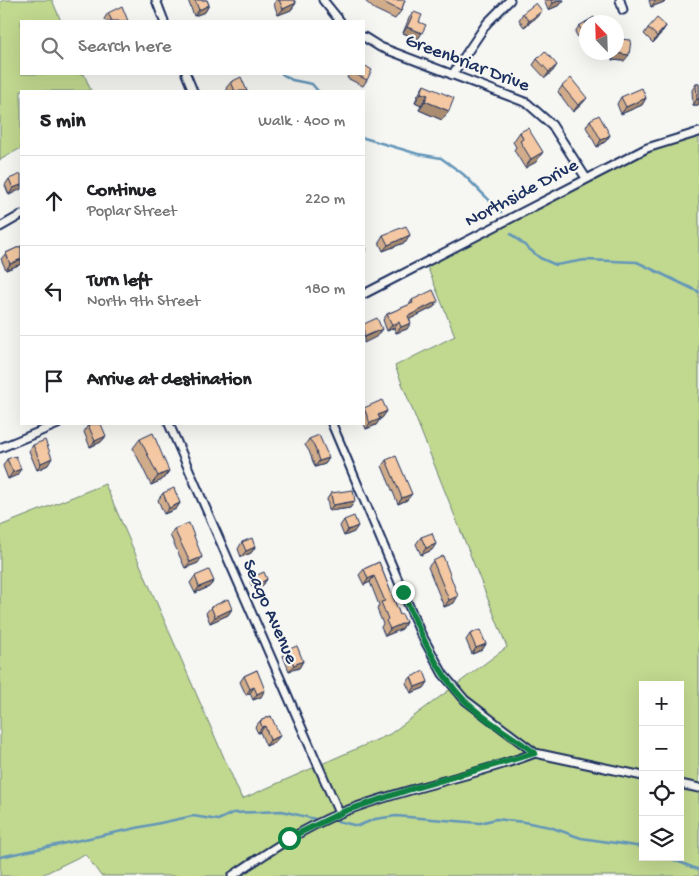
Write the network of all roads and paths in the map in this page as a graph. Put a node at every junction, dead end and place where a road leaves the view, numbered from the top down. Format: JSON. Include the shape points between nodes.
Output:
{"nodes":[{"id":1,"x":156,"y":0,"type":"edge"},
{"id":2,"x":323,"y":0,"type":"edge"},
{"id":3,"x":510,"y":0,"type":"edge"},
{"id":4,"x":620,"y":0,"type":"edge"},
{"id":5,"x":623,"y":10,"type":"dead end"},
{"id":6,"x":164,"y":20,"type":"edge"},
{"id":7,"x":339,"y":20,"type":"edge"},
{"id":8,"x":365,"y":38,"type":"edge"},
{"id":9,"x":186,"y":75,"type":"edge"},
{"id":10,"x":452,"y":75,"type":"junction"},
{"id":11,"x":193,"y":90,"type":"edge"},
{"id":12,"x":699,"y":132,"type":"edge"},
{"id":13,"x":586,"y":178,"type":"junction"},
{"id":14,"x":20,"y":217,"type":"edge"},
{"id":15,"x":0,"y":227,"type":"edge"},
{"id":16,"x":365,"y":293,"type":"edge"},
{"id":17,"x":56,"y":425,"type":"edge"},
{"id":18,"x":169,"y":425,"type":"edge"},
{"id":19,"x":332,"y":425,"type":"edge"},
{"id":20,"x":0,"y":448,"type":"edge"},
{"id":21,"x":535,"y":753,"type":"junction"},
{"id":22,"x":639,"y":775,"type":"edge"},
{"id":23,"x":684,"y":785,"type":"edge"},
{"id":24,"x":699,"y":788,"type":"edge"},
{"id":25,"x":339,"y":813,"type":"junction"},
{"id":26,"x":232,"y":876,"type":"edge"}],
"edges":[{"from":1,"to":6,"type":"street"},
{"from":2,"to":7,"type":"street"},
{"from":3,"to":10,"type":"street","via":[[487,23]]},
{"from":4,"to":5,"type":"street"},
{"from":8,"to":10,"type":"street","name":"Greenbriar Drive","via":[[380,47]]},
{"from":9,"to":11,"type":"street"},
{"from":10,"to":13,"type":"street","name":"Greenbriar Drive","via":[[527,103],[552,125]]},
{"from":12,"to":13,"type":"street","name":"Northside Drive","via":[[647,148]]},
{"from":13,"to":16,"type":"street","name":"Northside Drive"},
{"from":14,"to":15,"type":"street"},
{"from":17,"to":20,"type":"street"},
{"from":18,"to":25,"type":"street","name":"Seago Avenue"},
{"from":19,"to":21,"type":"street","via":[[420,632],[443,674],[465,700]]},
{"from":21,"to":22,"type":"street"},
{"from":21,"to":25,"type":"street"},
{"from":23,"to":24,"type":"street"},
{"from":25,"to":26,"type":"street","via":[[289,838]]}]}
